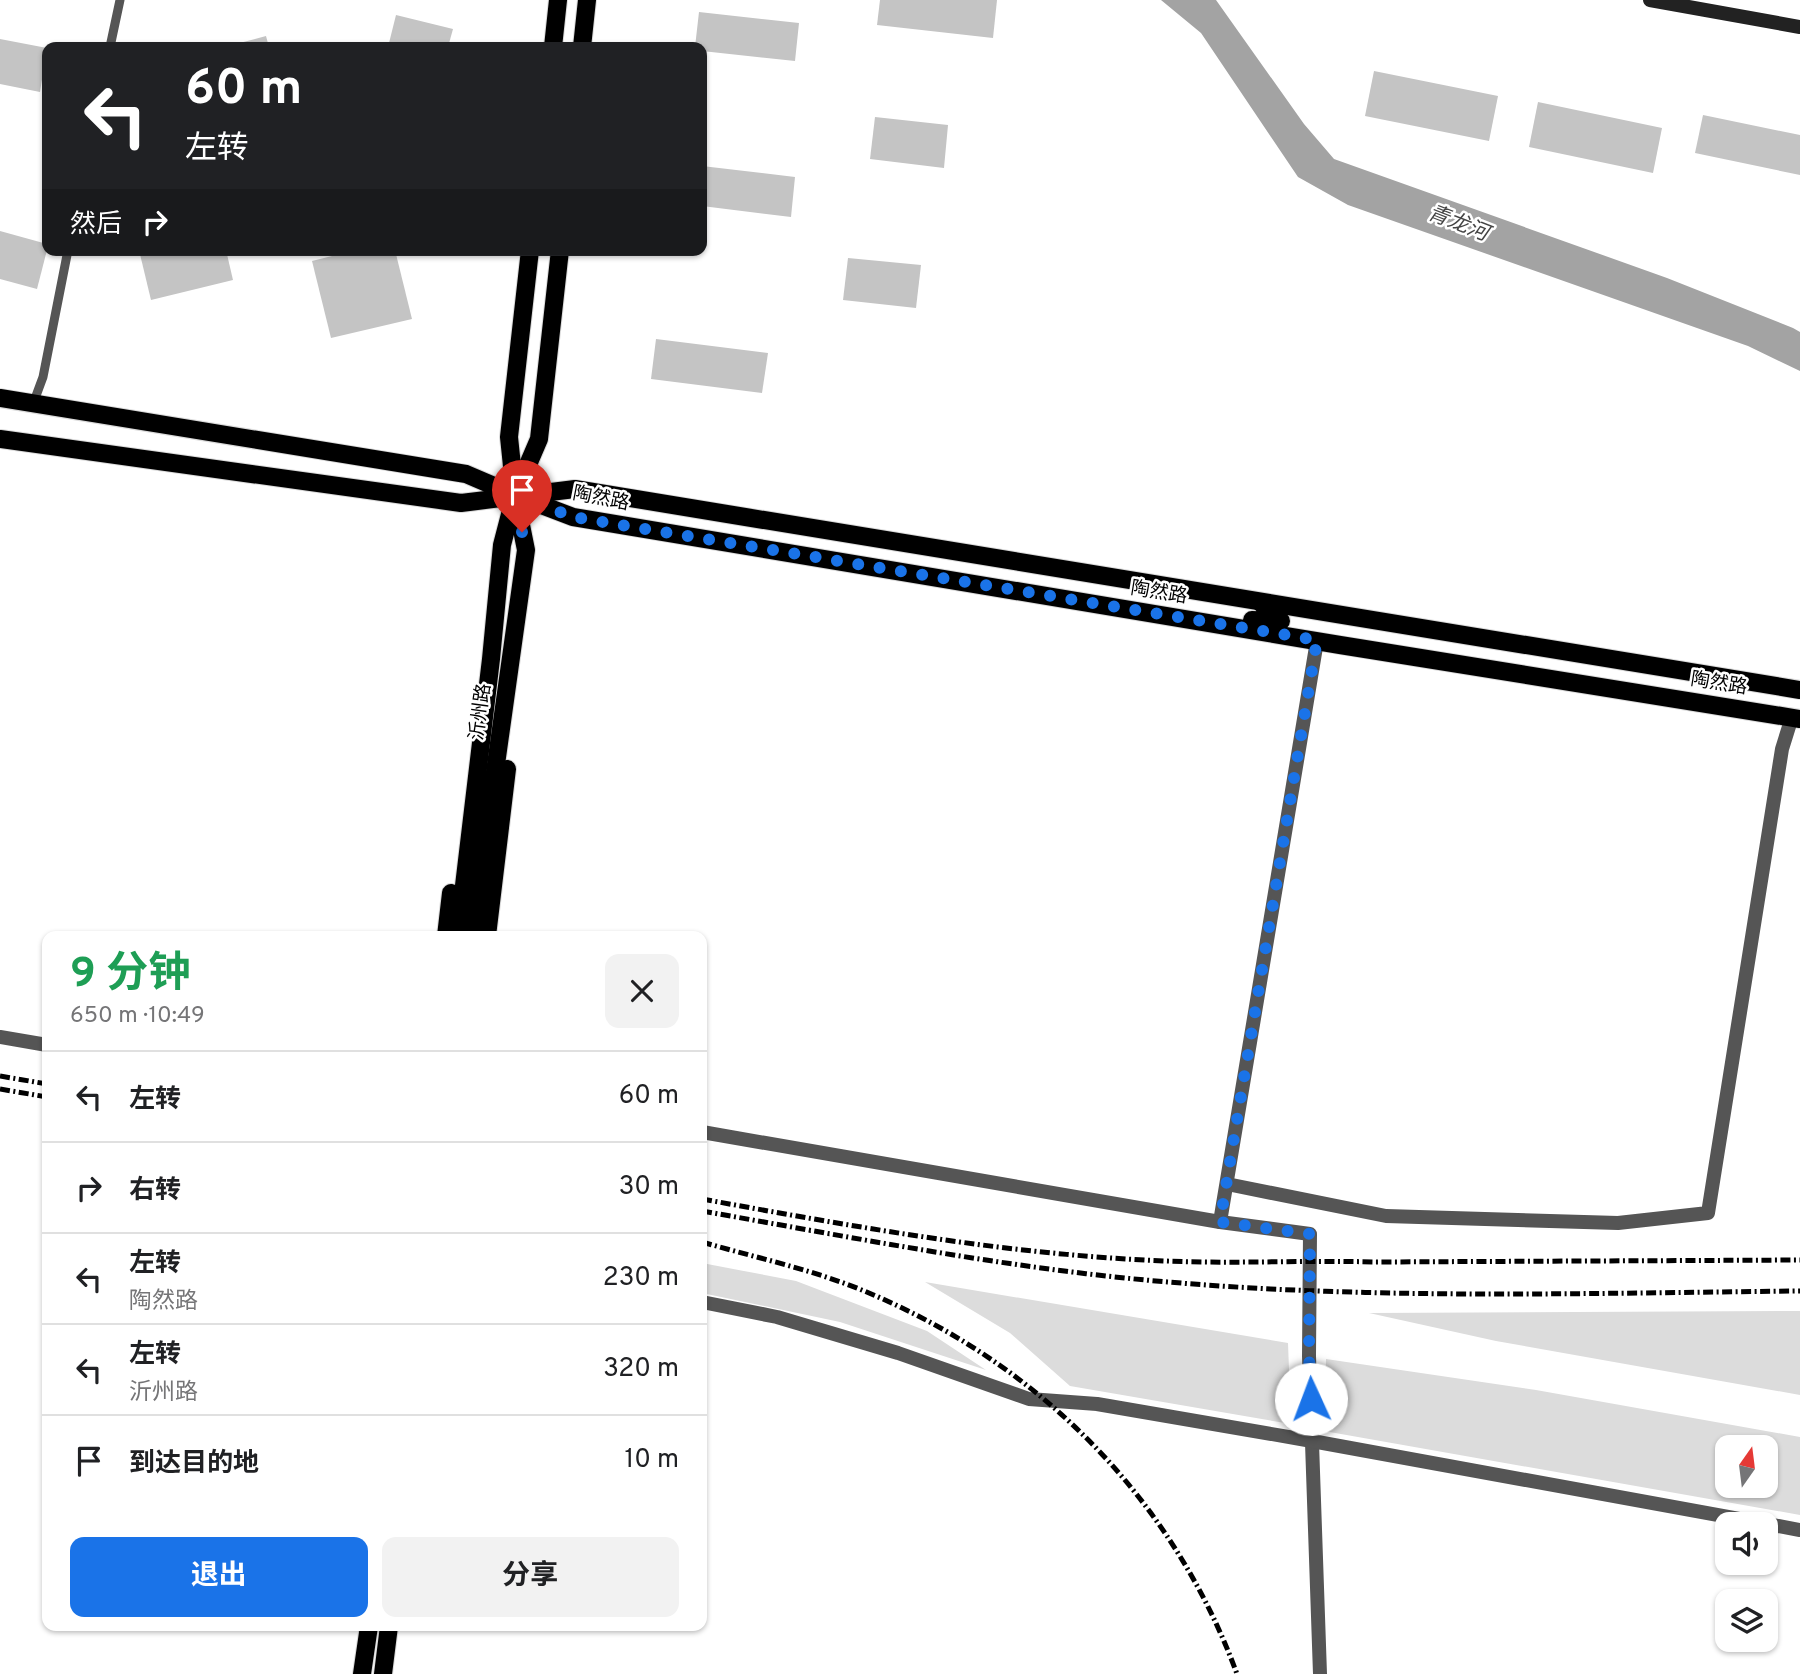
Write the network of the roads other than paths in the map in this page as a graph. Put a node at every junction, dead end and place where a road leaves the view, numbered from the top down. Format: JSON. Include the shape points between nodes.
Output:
{"nodes":[{"id":1,"x":120,"y":0,"type":"edge"},
{"id":2,"x":558,"y":0,"type":"edge"},
{"id":3,"x":587,"y":0,"type":"edge"},
{"id":4,"x":1650,"y":0,"type":"edge"},
{"id":5,"x":1800,"y":27,"type":"edge"},
{"id":6,"x":111,"y":42,"type":"edge"},
{"id":7,"x":554,"y":42,"type":"edge"},
{"id":8,"x":583,"y":42,"type":"edge"},
{"id":9,"x":67,"y":256,"type":"edge"},
{"id":10,"x":529,"y":256,"type":"edge"},
{"id":11,"x":559,"y":256,"type":"edge"},
{"id":12,"x":0,"y":398,"type":"edge"},
{"id":13,"x":33,"y":404,"type":"junction"},
{"id":14,"x":0,"y":439,"type":"edge"},
{"id":15,"x":515,"y":495,"type":"junction"},
{"id":16,"x":1261,"y":603,"type":"junction"},
{"id":17,"x":1175,"y":617,"type":"junction"},
{"id":18,"x":1443,"y":632,"type":"junction"},
{"id":19,"x":1317,"y":640,"type":"junction"},
{"id":20,"x":1378,"y":650,"type":"junction"},
{"id":21,"x":491,"y":659,"type":"junction"},
{"id":22,"x":509,"y":666,"type":"junction"},
{"id":23,"x":1800,"y":690,"type":"edge"},
{"id":24,"x":1796,"y":718,"type":"edge"},
{"id":25,"x":447,"y":931,"type":"edge"},
{"id":26,"x":459,"y":931,"type":"edge"},
{"id":27,"x":473,"y":931,"type":"edge"},
{"id":28,"x":488,"y":931,"type":"edge"},
{"id":29,"x":0,"y":1037,"type":"edge"},
{"id":30,"x":42,"y":1044,"type":"edge"},
{"id":31,"x":707,"y":1133,"type":"edge"},
{"id":32,"x":1227,"y":1184,"type":"junction"},
{"id":33,"x":1220,"y":1222,"type":"junction"},
{"id":34,"x":707,"y":1303,"type":"edge"},
{"id":35,"x":1312,"y":1441,"type":"junction"},
{"id":36,"x":1800,"y":1530,"type":"edge"},
{"id":37,"x":362,"y":1631,"type":"edge"},
{"id":38,"x":368,"y":1631,"type":"edge"},
{"id":39,"x":388,"y":1631,"type":"edge"},
{"id":40,"x":397,"y":1631,"type":"edge"},
{"id":41,"x":363,"y":1670,"type":"edge"},
{"id":42,"x":384,"y":1672,"type":"edge"},
{"id":43,"x":1320,"y":1674,"type":"edge"}],
"edges":[{"from":1,"to":6,"type":"lane"},
{"from":2,"to":7,"type":"main road"},
{"from":3,"to":8,"type":"main road"},
{"from":4,"to":5,"type":"street"},
{"from":9,"to":13,"type":"lane","via":[[43,377]]},
{"from":10,"to":15,"type":"main road","name":"沂州路","via":[[509,437]]},
{"from":11,"to":15,"type":"main road","name":"沂州路","via":[[539,439]]},
{"from":12,"to":13,"type":"main road","name":"陶然路"},
{"from":13,"to":15,"type":"main road","name":"陶然路","via":[[466,474]]},
{"from":14,"to":15,"type":"main road","name":"陶然路","via":[[461,503]]},
{"from":15,"to":16,"type":"main road","name":"陶然路","via":[[575,489]]},
{"from":15,"to":17,"type":"main road","name":"陶然路","via":[[573,517]]},
{"from":15,"to":21,"type":"main road","name":"沂州路","via":[[502,545]]},
{"from":15,"to":22,"type":"main road","name":"沂州路","via":[[526,550]]},
{"from":16,"to":17,"type":"main road","via":[[1281,621]]},
{"from":16,"to":18,"type":"main road","name":"陶然路"},
{"from":17,"to":19,"type":"main road","name":"陶然路"},
{"from":18,"to":20,"type":"main road","via":[[1359,630]]},
{"from":18,"to":23,"type":"main road","name":"陶然路"},
{"from":19,"to":20,"type":"main road","name":"陶然路"},
{"from":19,"to":32,"type":"street"},
{"from":20,"to":24,"type":"main road","name":"陶然路"},
{"from":21,"to":25,"type":"main road","via":[[477,691]]},
{"from":21,"to":26,"type":"main road","name":"沂州路"},
{"from":22,"to":27,"type":"main road","name":"沂州路"},
{"from":22,"to":28,"type":"main road","via":[[514,707]]},
{"from":24,"to":32,"type":"street","via":[[1782,750],[1708,1213],[1618,1223],[1386,1216]]},
{"from":29,"to":30,"type":"street"},
{"from":31,"to":33,"type":"street"},
{"from":32,"to":33,"type":"street"},
{"from":33,"to":35,"type":"street","via":[[1310,1234]]},
{"from":34,"to":35,"type":"street","via":[[801,1324],[1029,1399],[1097,1404]]},
{"from":35,"to":36,"type":"street"},
{"from":35,"to":43,"type":"street"},
{"from":37,"to":41,"type":"main road"},
{"from":38,"to":41,"type":"main road"},
{"from":39,"to":42,"type":"main road"},
{"from":40,"to":42,"type":"main road"}]}
